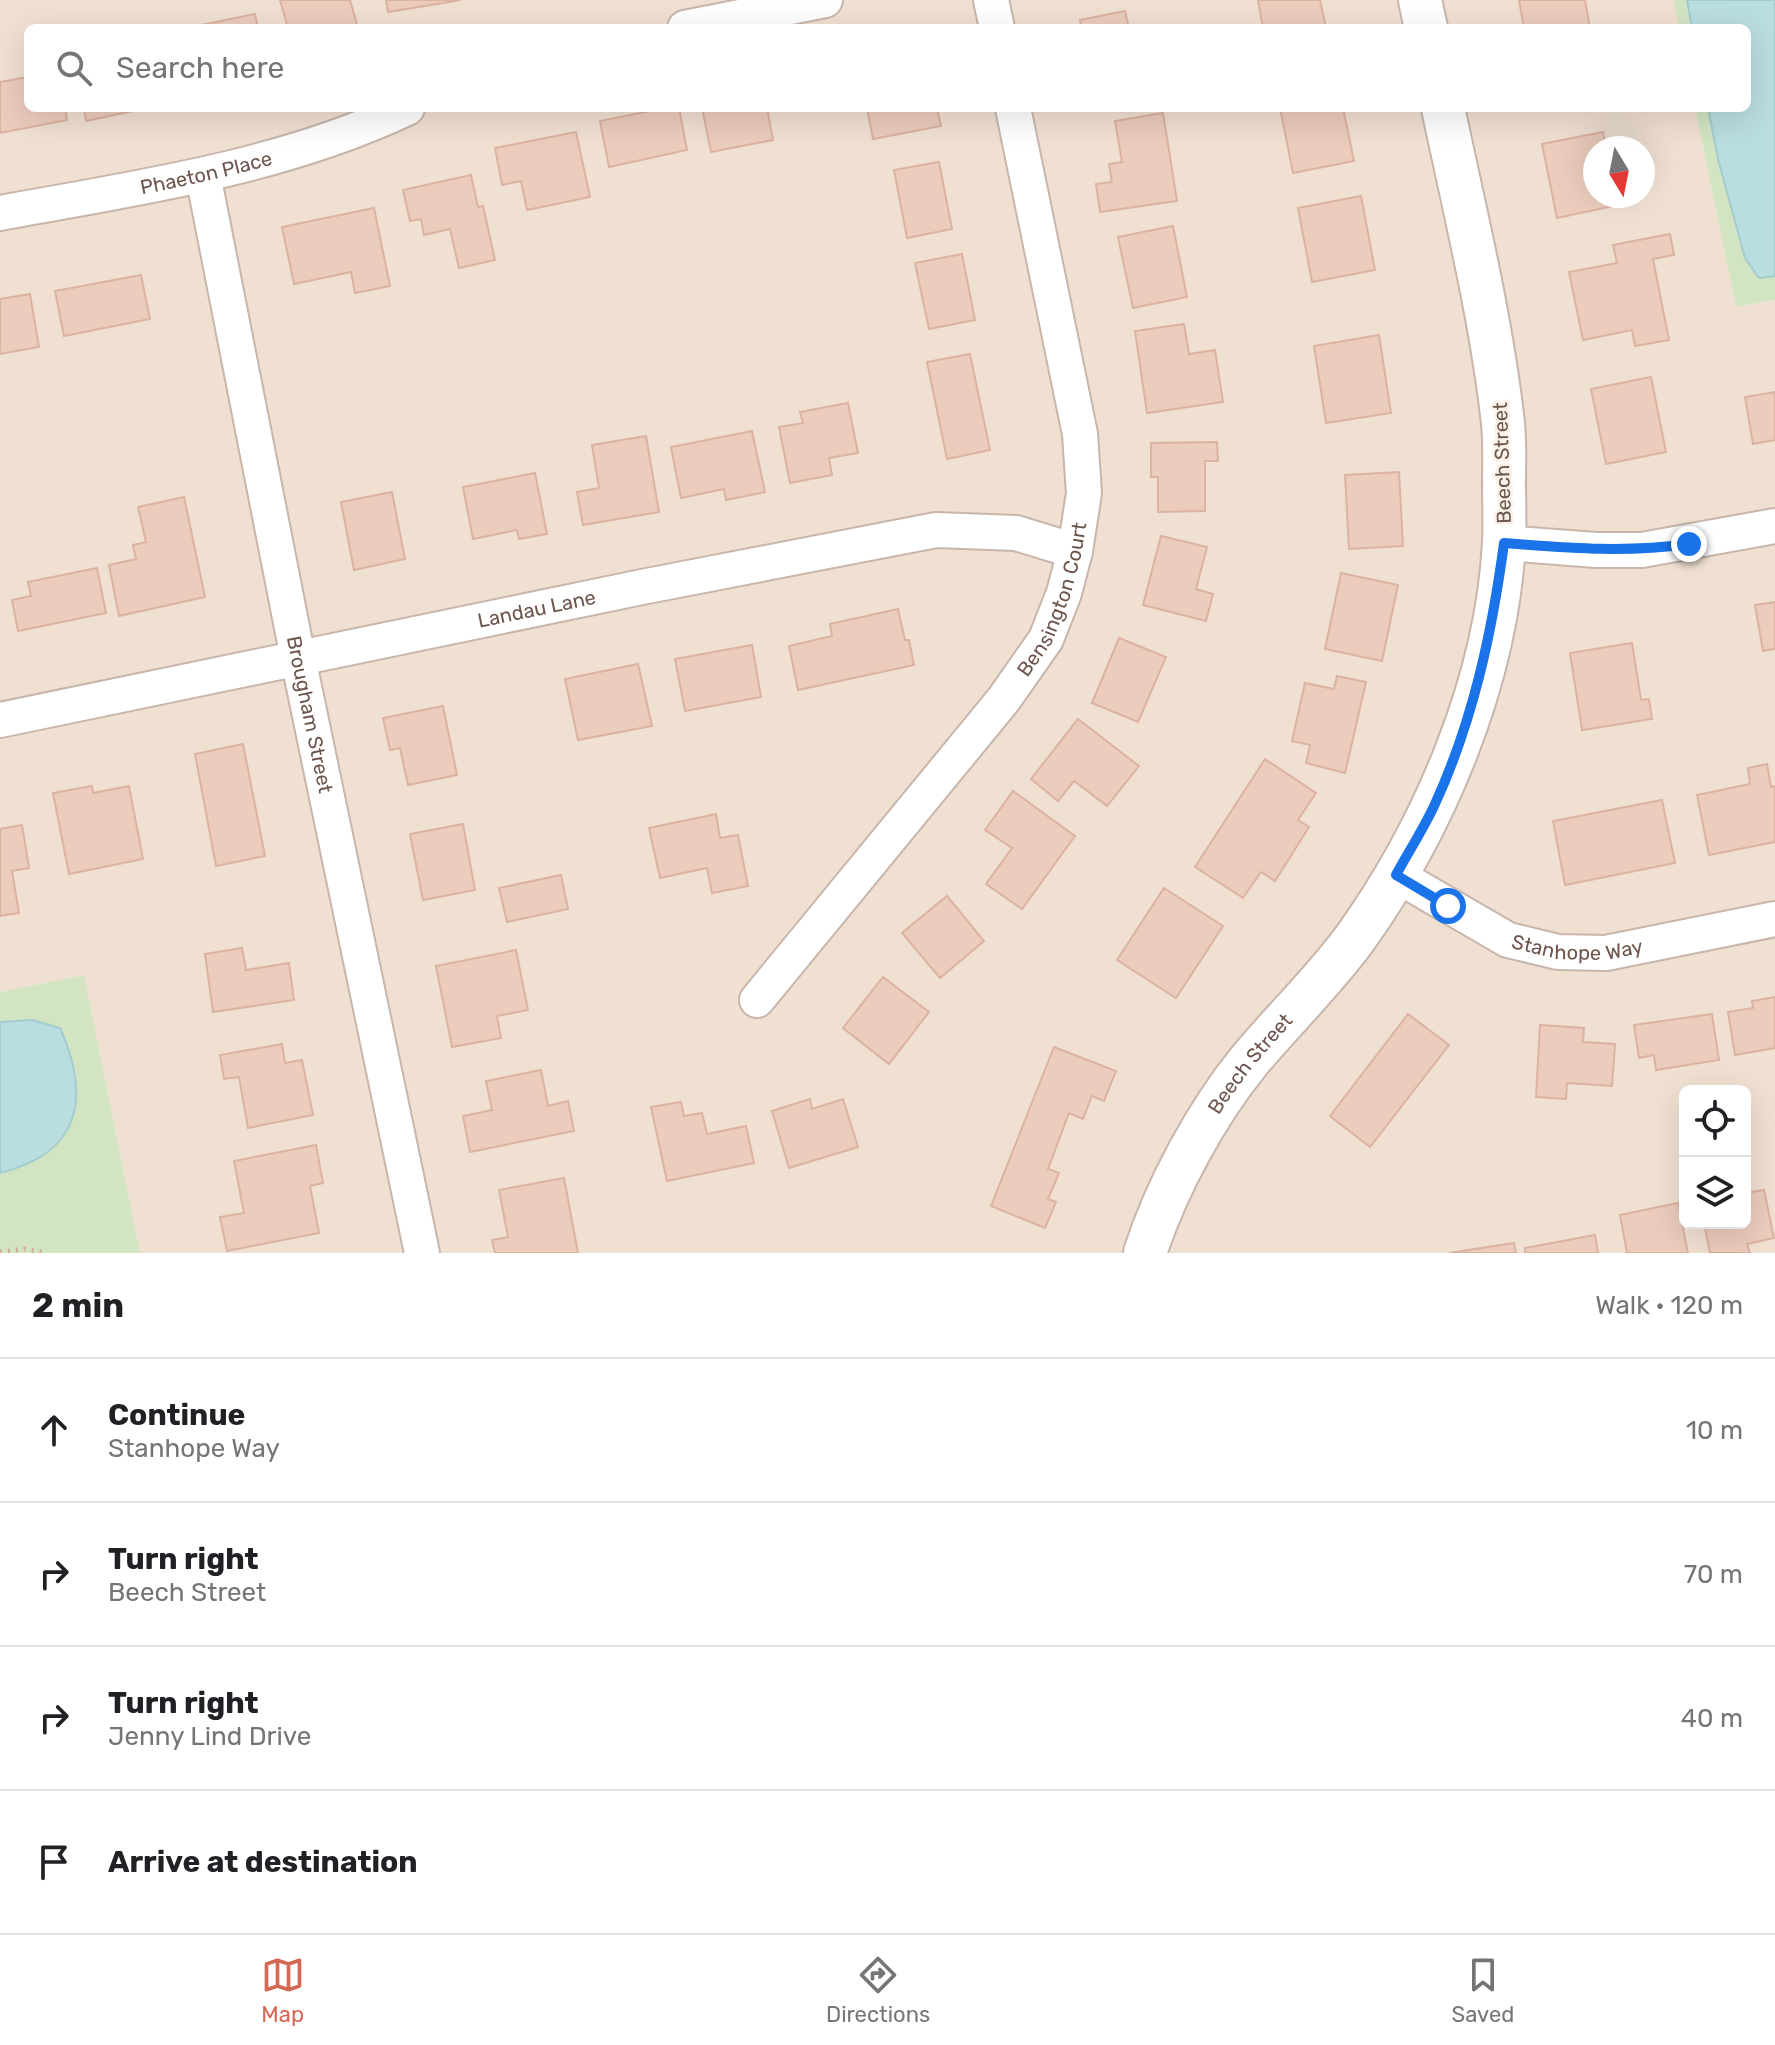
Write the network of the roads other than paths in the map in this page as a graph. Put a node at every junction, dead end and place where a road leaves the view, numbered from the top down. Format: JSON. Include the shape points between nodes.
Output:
{"nodes":[{"id":1,"x":825,"y":0,"type":"edge"},
{"id":2,"x":991,"y":0,"type":"edge"},
{"id":3,"x":1420,"y":0,"type":"edge"},
{"id":4,"x":705,"y":24,"type":"edge"},
{"id":5,"x":996,"y":24,"type":"edge"},
{"id":6,"x":1425,"y":24,"type":"edge"},
{"id":7,"x":397,"y":112,"type":"edge"},
{"id":8,"x":1014,"y":112,"type":"edge"},
{"id":9,"x":1444,"y":112,"type":"edge"},
{"id":10,"x":203,"y":175,"type":"junction"},
{"id":11,"x":0,"y":213,"type":"edge"},
{"id":12,"x":1775,"y":526,"type":"edge"},
{"id":13,"x":1504,"y":543,"type":"junction"},
{"id":14,"x":1075,"y":551,"type":"junction"},
{"id":15,"x":298,"y":658,"type":"junction"},
{"id":16,"x":0,"y":720,"type":"edge"},
{"id":17,"x":1396,"y":875,"type":"junction"},
{"id":18,"x":1775,"y":919,"type":"edge"},
{"id":19,"x":757,"y":1000,"type":"dead end"},
{"id":20,"x":422,"y":1253,"type":"edge"},
{"id":21,"x":1145,"y":1253,"type":"edge"}],
"edges":[{"from":1,"to":4,"type":"street"},
{"from":2,"to":5,"type":"street"},
{"from":3,"to":6,"type":"street"},
{"from":7,"to":10,"type":"street","name":"Phaeton Place","via":[[329,140]]},
{"from":8,"to":14,"type":"street","name":"Bensington Court","via":[[1080,434],[1084,493]]},
{"from":9,"to":13,"type":"street","name":"Beech Street","via":[[1495,363],[1503,426]]},
{"from":10,"to":11,"type":"street","name":"Phaeton Place"},
{"from":10,"to":15,"type":"street","name":"Brougham Street"},
{"from":12,"to":13,"type":"street","via":[[1642,550]]},
{"from":13,"to":17,"type":"street","name":"Beech Street","via":[[1493,622],[1470,714],[1435,805]]},
{"from":14,"to":15,"type":"street","name":"Landau Lane","via":[[1016,533],[936,530]]},
{"from":14,"to":19,"type":"street","name":"Bensington Court","via":[[1046,639],[1004,699]]},
{"from":15,"to":16,"type":"street","name":"Landau Lane"},
{"from":15,"to":20,"type":"street","name":"Brougham Street"},
{"from":17,"to":18,"type":"street","name":"Stanhope Way","via":[[1508,940],[1558,952],[1606,953]]},
{"from":17,"to":21,"type":"street","name":"Beech Street","via":[[1355,938],[1248,1063],[1201,1130]]}]}
